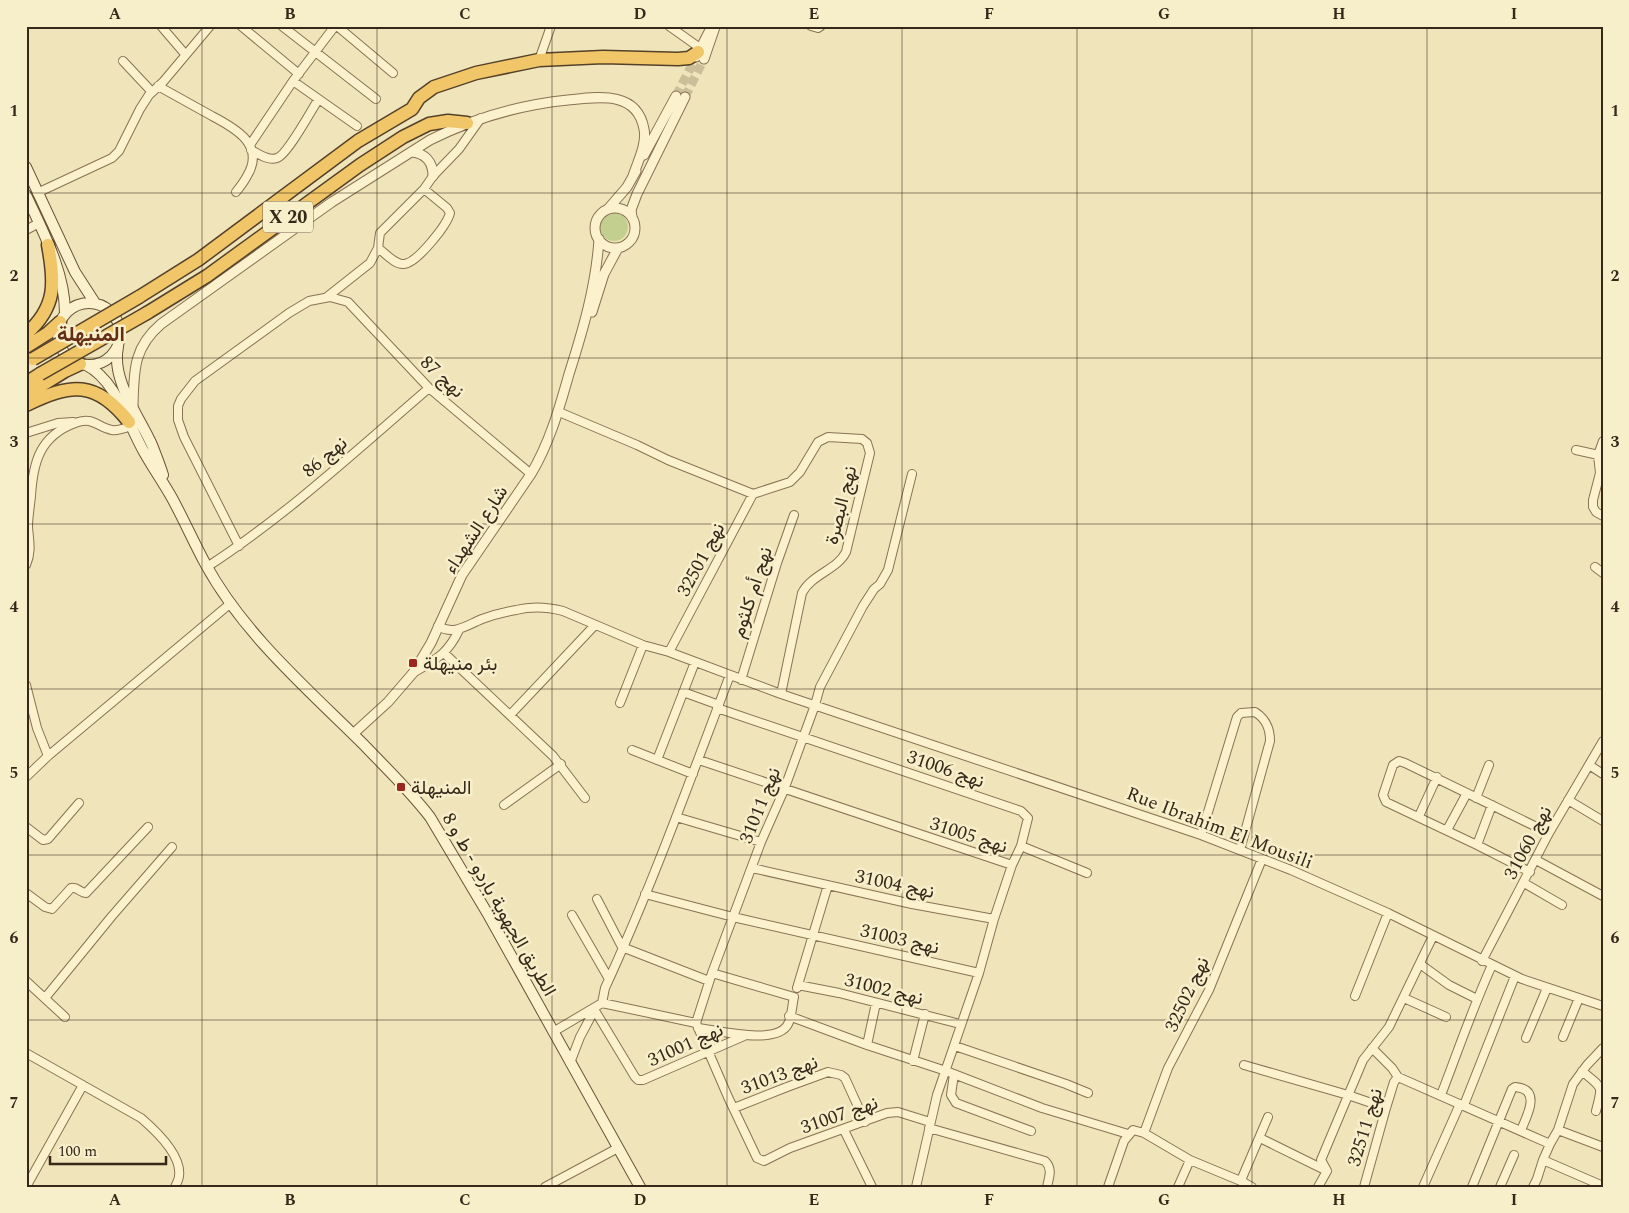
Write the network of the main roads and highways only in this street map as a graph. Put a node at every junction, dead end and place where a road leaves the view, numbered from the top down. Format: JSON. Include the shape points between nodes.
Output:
{"nodes":[{"id":1,"x":699,"y":55,"type":"road end"},
{"id":2,"x":467,"y":123,"type":"road end"},
{"id":3,"x":26,"y":167,"type":"edge"},
{"id":4,"x":26,"y":195,"type":"edge"},
{"id":5,"x":48,"y":245,"type":"junction"},
{"id":6,"x":95,"y":304,"type":"junction"},
{"id":7,"x":62,"y":318,"type":"junction"},
{"id":8,"x":26,"y":334,"type":"edge"},
{"id":9,"x":118,"y":346,"type":"junction"},
{"id":10,"x":26,"y":347,"type":"edge"},
{"id":11,"x":30,"y":361,"type":"edge"},
{"id":12,"x":83,"y":365,"type":"junction"},
{"id":13,"x":26,"y":383,"type":"edge"},
{"id":14,"x":26,"y":395,"type":"edge"},
{"id":15,"x":26,"y":405,"type":"edge"},
{"id":16,"x":130,"y":424,"type":"junction"},
{"id":17,"x":171,"y":497,"type":"junction"},
{"id":18,"x":640,"y":1187,"type":"edge"}],
"edges":[{"from":1,"to":11,"type":"highway","number":"X 20","bridge":true,"via":[[678,59],[603,57],[540,60],[494,68],[429,90],[412,109],[358,141],[198,260]]},
{"from":2,"to":13,"type":"highway","number":"X 20","bridge":true,"via":[[429,124],[403,137],[207,276]]},
{"from":3,"to":6,"type":"main road","via":[[75,272]]},
{"from":4,"to":5,"type":"main road"},
{"from":5,"to":7,"type":"main road","via":[[62,280],[65,298]]},
{"from":5,"to":8,"type":"highway","via":[[54,274],[52,296],[47,310]]},
{"from":6,"to":7,"type":"main road","via":[[79,304]]},
{"from":6,"to":9,"type":"main road","via":[[110,311],[117,320],[120,330]]},
{"from":7,"to":10,"type":"highway","via":[[48,333]]},
{"from":7,"to":12,"type":"main road","via":[[58,330],[60,348],[65,355]]},
{"from":9,"to":12,"type":"main road","via":[[105,361]]},
{"from":9,"to":17,"type":"main road","name":"الطريق الجهوية باردو - ط و 8","via":[[118,375],[153,447]]},
{"from":12,"to":14,"type":"highway","via":[[65,371]]},
{"from":12,"to":16,"type":"main road","name":"الطريق الجهوية باردو - ط و 8","via":[[94,369],[107,381]]},
{"from":15,"to":16,"type":"highway","via":[[66,389],[91,391],[117,407]]},
{"from":16,"to":17,"type":"main road","name":"الطريق الجهوية باردو - ط و 8"},
{"from":17,"to":18,"type":"main road","name":"الطريق الجهوية باردو - ط و 8","via":[[207,567],[262,643],[430,817]]}]}
